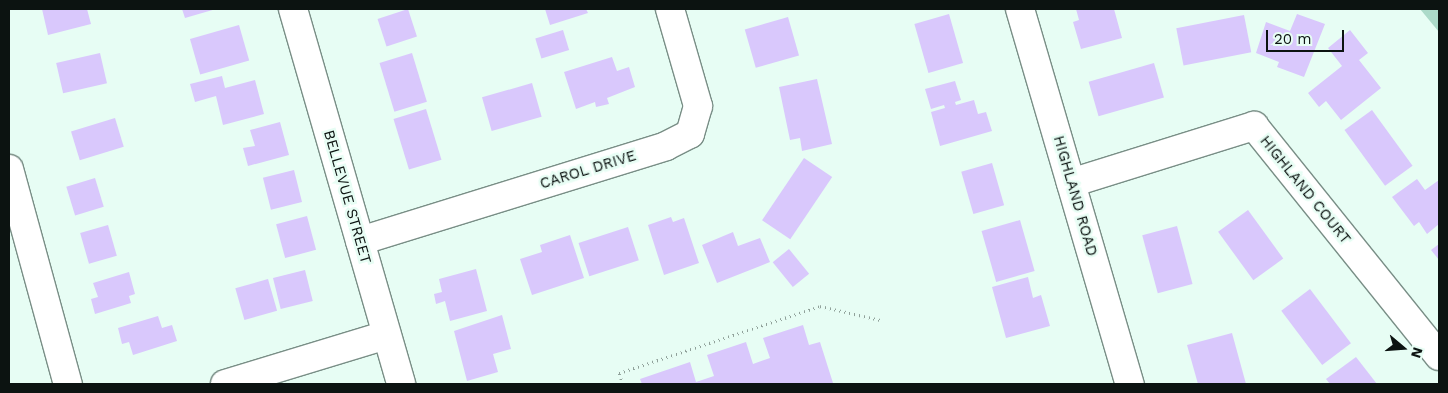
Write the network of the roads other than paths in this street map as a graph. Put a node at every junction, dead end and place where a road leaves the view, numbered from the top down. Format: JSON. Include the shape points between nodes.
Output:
{"nodes":[{"id":1,"x":293,"y":9,"type":"edge"},
{"id":2,"x":670,"y":9,"type":"edge"},
{"id":3,"x":1020,"y":9,"type":"edge"},
{"id":4,"x":9,"y":169,"type":"edge"},
{"id":5,"x":1071,"y":183,"type":"junction"},
{"id":6,"x":360,"y":241,"type":"junction"},
{"id":7,"x":386,"y":335,"type":"junction"},
{"id":8,"x":1439,"y":356,"type":"edge"},
{"id":9,"x":68,"y":384,"type":"edge"},
{"id":10,"x":225,"y":384,"type":"edge"},
{"id":11,"x":401,"y":384,"type":"edge"},
{"id":12,"x":1130,"y":384,"type":"edge"}],
"edges":[{"from":1,"to":6,"type":"street","name":"BELLEVUE STREET"},
{"from":2,"to":6,"type":"street","name":"CAROL DRIVE","via":[[698,106],[690,134],[666,146]]},
{"from":3,"to":5,"type":"street","name":"HIGHLAND ROAD"},
{"from":4,"to":9,"type":"street"},
{"from":5,"to":8,"type":"street","name":"HIGHLAND COURT","via":[[1254,126]]},
{"from":5,"to":12,"type":"street","name":"HIGHLAND ROAD"},
{"from":6,"to":7,"type":"street","name":"BELLEVUE STREET"},
{"from":7,"to":10,"type":"street"},
{"from":7,"to":11,"type":"street","name":"BELLEVUE STREET"}]}
